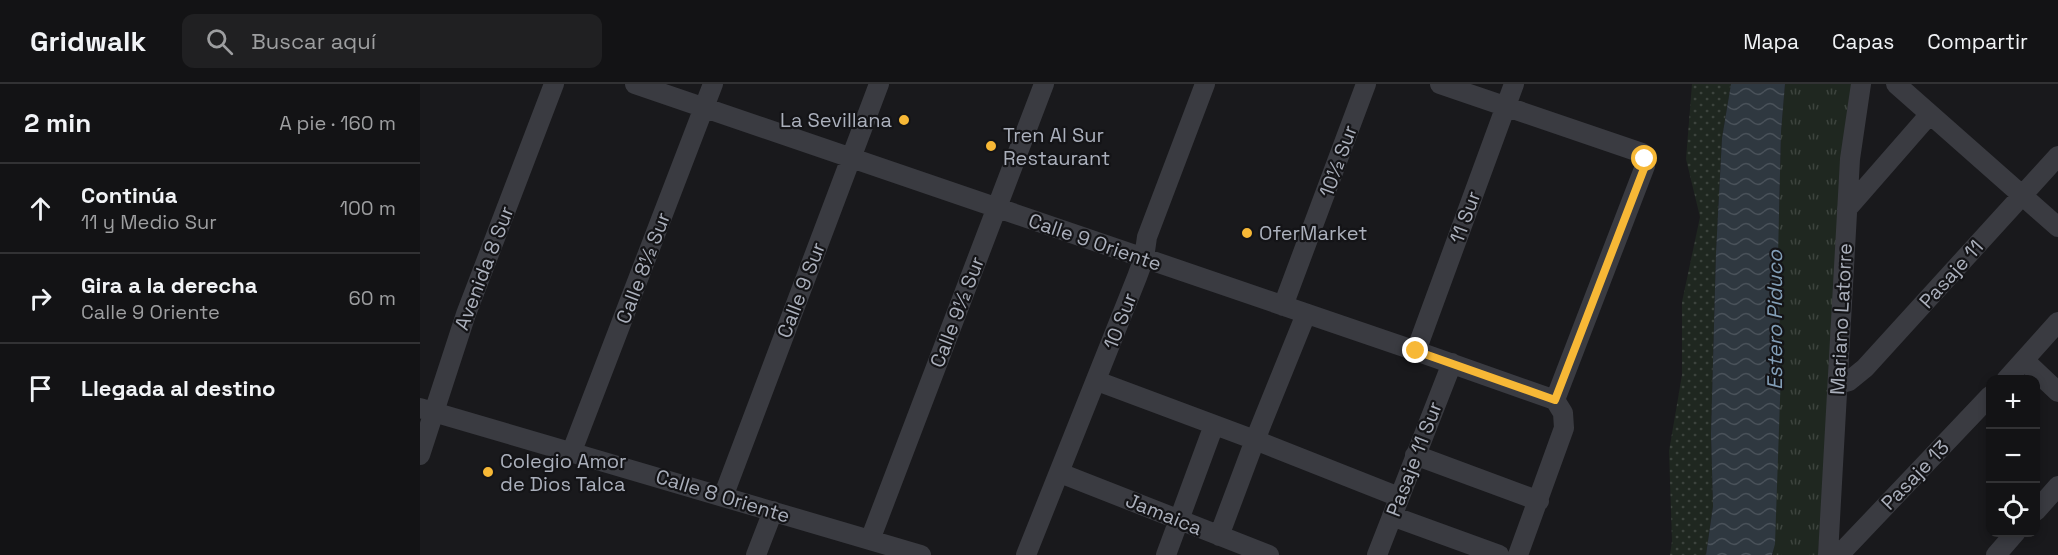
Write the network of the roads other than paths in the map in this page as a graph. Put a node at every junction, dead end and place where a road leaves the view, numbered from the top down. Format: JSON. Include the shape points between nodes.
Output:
{"nodes":[{"id":1,"x":554,"y":84,"type":"edge"},
{"id":2,"x":636,"y":84,"type":"edge"},
{"id":3,"x":713,"y":84,"type":"edge"},
{"id":4,"x":879,"y":84,"type":"edge"},
{"id":5,"x":1044,"y":84,"type":"edge"},
{"id":6,"x":1205,"y":84,"type":"edge"},
{"id":7,"x":1366,"y":84,"type":"edge"},
{"id":8,"x":1440,"y":84,"type":"edge"},
{"id":9,"x":1514,"y":84,"type":"edge"},
{"id":10,"x":1861,"y":84,"type":"edge"},
{"id":11,"x":1896,"y":84,"type":"edge"},
{"id":12,"x":1506,"y":107,"type":"junction"},
{"id":13,"x":704,"y":108,"type":"junction"},
{"id":14,"x":1930,"y":114,"type":"junction"},
{"id":15,"x":2058,"y":156,"type":"edge"},
{"id":16,"x":851,"y":157,"type":"junction"},
{"id":17,"x":2023,"y":194,"type":"junction"},
{"id":18,"x":997,"y":207,"type":"junction"},
{"id":19,"x":1847,"y":209,"type":"junction"},
{"id":20,"x":2058,"y":226,"type":"edge"},
{"id":21,"x":1144,"y":258,"type":"junction"},
{"id":22,"x":1283,"y":306,"type":"junction"},
{"id":23,"x":1306,"y":315,"type":"junction"},
{"id":24,"x":2058,"y":322,"type":"edge"},
{"id":25,"x":1416,"y":351,"type":"junction"},
{"id":26,"x":2024,"y":360,"type":"junction"},
{"id":27,"x":1452,"y":363,"type":"junction"},
{"id":28,"x":2010,"y":375,"type":"edge"},
{"id":29,"x":1097,"y":381,"type":"junction"},
{"id":30,"x":1838,"y":384,"type":"junction"},
{"id":31,"x":2058,"y":392,"type":"edge"},
{"id":32,"x":1555,"y":400,"type":"junction"},
{"id":33,"x":1986,"y":400,"type":"edge"},
{"id":34,"x":427,"y":410,"type":"edge"},
{"id":35,"x":1214,"y":425,"type":"junction"},
{"id":36,"x":1255,"y":440,"type":"junction"},
{"id":37,"x":572,"y":452,"type":"junction"},
{"id":38,"x":420,"y":455,"type":"edge"},
{"id":39,"x":1415,"y":455,"type":"junction"},
{"id":40,"x":1060,"y":473,"type":"junction"},
{"id":41,"x":2058,"y":486,"type":"edge"},
{"id":42,"x":723,"y":497,"type":"junction"},
{"id":43,"x":1399,"y":497,"type":"junction"},
{"id":44,"x":1539,"y":501,"type":"junction"},
{"id":45,"x":2040,"y":506,"type":"edge"},
{"id":46,"x":773,"y":511,"type":"junction"},
{"id":47,"x":1392,"y":516,"type":"junction"},
{"id":48,"x":1179,"y":520,"type":"junction"},
{"id":49,"x":1219,"y":536,"type":"junction"},
{"id":50,"x":2012,"y":537,"type":"edge"},
{"id":51,"x":878,"y":546,"type":"edge"},
{"id":52,"x":756,"y":555,"type":"edge"},
{"id":53,"x":921,"y":555,"type":"edge"},
{"id":54,"x":1026,"y":555,"type":"edge"},
{"id":55,"x":1166,"y":555,"type":"edge"},
{"id":56,"x":1269,"y":555,"type":"edge"},
{"id":57,"x":1377,"y":555,"type":"edge"},
{"id":58,"x":1499,"y":555,"type":"edge"},
{"id":59,"x":1518,"y":555,"type":"edge"},
{"id":60,"x":1828,"y":555,"type":"edge"},
{"id":61,"x":1839,"y":555,"type":"edge"},
{"id":62,"x":1996,"y":555,"type":"edge"}],
"edges":[{"from":1,"to":34,"type":"street","name":"Avenida 8 Sur"},
{"from":2,"to":13,"type":"street","name":"Calle 9 Oriente"},
{"from":3,"to":13,"type":"street","name":"Calle 8½ Sur"},
{"from":4,"to":16,"type":"street","name":"Calle 9 Sur"},
{"from":5,"to":18,"type":"street","name":"Calle 9½ Sur"},
{"from":6,"to":21,"type":"street","name":"10 Sur","via":[[1147,237]]},
{"from":7,"to":22,"type":"street","name":"10½ Sur"},
{"from":8,"to":12,"type":"street"},
{"from":9,"to":12,"type":"street","name":"11 Sur"},
{"from":10,"to":19,"type":"street","name":"Mariano Latorre"},
{"from":11,"to":14,"type":"street"},
{"from":12,"to":25,"type":"street","name":"11 Sur"},
{"from":12,"to":32,"type":"street","via":[[1642,153],[1645,159]]},
{"from":13,"to":16,"type":"street","name":"Calle 9 Oriente"},
{"from":13,"to":37,"type":"street","name":"Calle 8½ Sur"},
{"from":14,"to":17,"type":"street"},
{"from":14,"to":19,"type":"street"},
{"from":15,"to":17,"type":"street","name":"Pasaje 11"},
{"from":16,"to":18,"type":"street","name":"Calle 9 Oriente"},
{"from":16,"to":42,"type":"street","name":"Calle 9 Sur"},
{"from":17,"to":20,"type":"street"},
{"from":17,"to":30,"type":"street","name":"Pasaje 11","via":[[1865,368],[1849,381]]},
{"from":18,"to":21,"type":"street","name":"Calle 9 Oriente"},
{"from":18,"to":51,"type":"street","name":"Calle 9½ Sur"},
{"from":19,"to":30,"type":"street","name":"Mariano Latorre"},
{"from":21,"to":22,"type":"street","name":"Calle 9 Oriente"},
{"from":21,"to":29,"type":"street","name":"10 Sur"},
{"from":22,"to":23,"type":"street","name":"Calle 9 Oriente"},
{"from":23,"to":25,"type":"street","name":"Calle 9 Oriente"},
{"from":23,"to":36,"type":"street"},
{"from":24,"to":26,"type":"street"},
{"from":25,"to":27,"type":"street","name":"Calle 9 Oriente"},
{"from":26,"to":28,"type":"street"},
{"from":26,"to":31,"type":"street"},
{"from":27,"to":32,"type":"street","name":"Calle 9 Oriente"},
{"from":27,"to":39,"type":"street","name":"Pasaje 11 Sur"},
{"from":29,"to":35,"type":"street"},
{"from":29,"to":40,"type":"street","name":"10 Sur"},
{"from":30,"to":60,"type":"street","name":"Mariano Latorre"},
{"from":32,"to":44,"type":"street","via":[[1563,413],[1564,428]]},
{"from":33,"to":61,"type":"street","name":"Pasaje 13"},
{"from":34,"to":37,"type":"street","name":"Calle 8 Oriente"},
{"from":34,"to":38,"type":"street","name":"Avenida 8 Sur"},
{"from":35,"to":36,"type":"street"},
{"from":35,"to":48,"type":"street"},
{"from":36,"to":43,"type":"street"},
{"from":36,"to":49,"type":"street"},
{"from":37,"to":42,"type":"street","name":"Calle 8 Oriente"},
{"from":39,"to":43,"type":"street","name":"Pasaje 11 Sur"},
{"from":39,"to":44,"type":"street"},
{"from":40,"to":48,"type":"street","name":"Jamaica"},
{"from":40,"to":54,"type":"street","name":"10 Sur"},
{"from":41,"to":45,"type":"street"},
{"from":42,"to":46,"type":"street","name":"Calle 8 Oriente"},
{"from":43,"to":47,"type":"street","name":"Pasaje 11 Sur"},
{"from":44,"to":59,"type":"street"},
{"from":46,"to":51,"type":"street","name":"Calle 8 Oriente"},
{"from":46,"to":52,"type":"street"},
{"from":47,"to":57,"type":"street","name":"Pasaje 11 Sur"},
{"from":47,"to":58,"type":"street"},
{"from":48,"to":49,"type":"street","name":"Jamaica"},
{"from":48,"to":55,"type":"street"},
{"from":49,"to":56,"type":"street","name":"Jamaica"},
{"from":50,"to":62,"type":"street"},
{"from":51,"to":53,"type":"street","name":"Calle 8 Oriente"}]}
